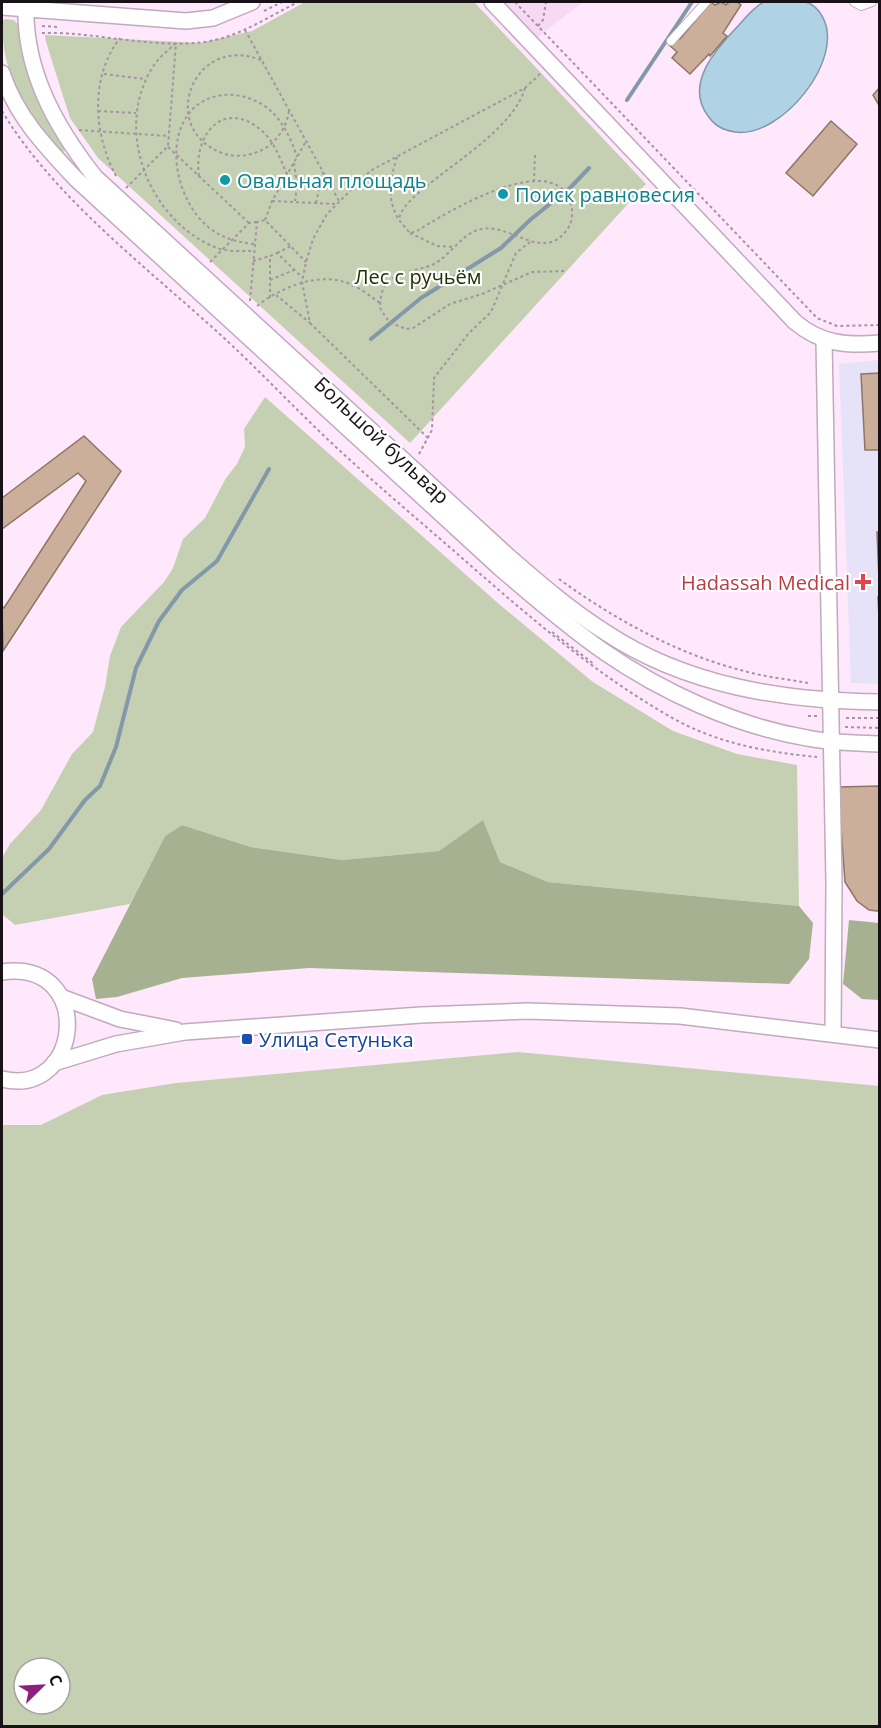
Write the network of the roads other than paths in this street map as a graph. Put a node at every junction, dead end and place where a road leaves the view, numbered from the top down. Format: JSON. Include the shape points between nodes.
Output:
{"nodes":[{"id":1,"x":252,"y":2,"type":"edge"},
{"id":2,"x":492,"y":2,"type":"edge"},
{"id":3,"x":706,"y":2,"type":"edge"},
{"id":4,"x":854,"y":2,"type":"edge"},
{"id":5,"x":872,"y":2,"type":"edge"},
{"id":6,"x":26,"y":5,"type":"edge"},
{"id":7,"x":2,"y":7,"type":"edge"},
{"id":8,"x":672,"y":40,"type":"dead end"},
{"id":9,"x":2,"y":73,"type":"edge"},
{"id":10,"x":824,"y":341,"type":"junction"},
{"id":11,"x":879,"y":343,"type":"edge"},
{"id":12,"x":829,"y":700,"type":"junction"},
{"id":13,"x":879,"y":702,"type":"edge"},
{"id":14,"x":830,"y":741,"type":"junction"},
{"id":15,"x":879,"y":744,"type":"edge"},
{"id":16,"x":5,"y":968,"type":"edge"},
{"id":17,"x":61,"y":997,"type":"junction"},
{"id":18,"x":185,"y":1032,"type":"junction"},
{"id":19,"x":833,"y":1034,"type":"junction"},
{"id":20,"x":879,"y":1040,"type":"edge"},
{"id":21,"x":54,"y":1063,"type":"junction"},
{"id":22,"x":2,"y":1078,"type":"edge"}],
"edges":[{"from":1,"to":6,"type":"street","via":[[213,18],[186,21]]},
{"from":2,"to":10,"type":"street","via":[[795,322]]},
{"from":3,"to":8,"type":"lane"},
{"from":4,"to":5,"type":"lane","via":[[861,6]]},
{"from":6,"to":7,"type":"street"},
{"from":6,"to":12,"type":"street","name":"Большой бульвар","via":[[28,46],[43,95],[70,145],[95,177],[508,556],[567,606],[648,657],[741,688]]},
{"from":9,"to":14,"type":"street","name":"Большой бульвар","via":[[17,109],[76,179],[561,620],[604,652],[725,715],[805,738]]},
{"from":10,"to":11,"type":"street"},
{"from":10,"to":12,"type":"street"},
{"from":12,"to":13,"type":"street","name":"Большой бульвар"},
{"from":12,"to":14,"type":"street"},
{"from":14,"to":15,"type":"street","name":"Большой бульвар"},
{"from":14,"to":19,"type":"street"},
{"from":16,"to":17,"type":"street","via":[[36,975],[51,984]]},
{"from":17,"to":18,"type":"street","via":[[120,1019]]},
{"from":17,"to":21,"type":"street","via":[[68,1014],[68,1032]]},
{"from":18,"to":19,"type":"street","via":[[527,1011],[680,1016]]},
{"from":18,"to":21,"type":"street","via":[[116,1044]]},
{"from":19,"to":20,"type":"street"},
{"from":21,"to":22,"type":"street","via":[[25,1080]]}]}
